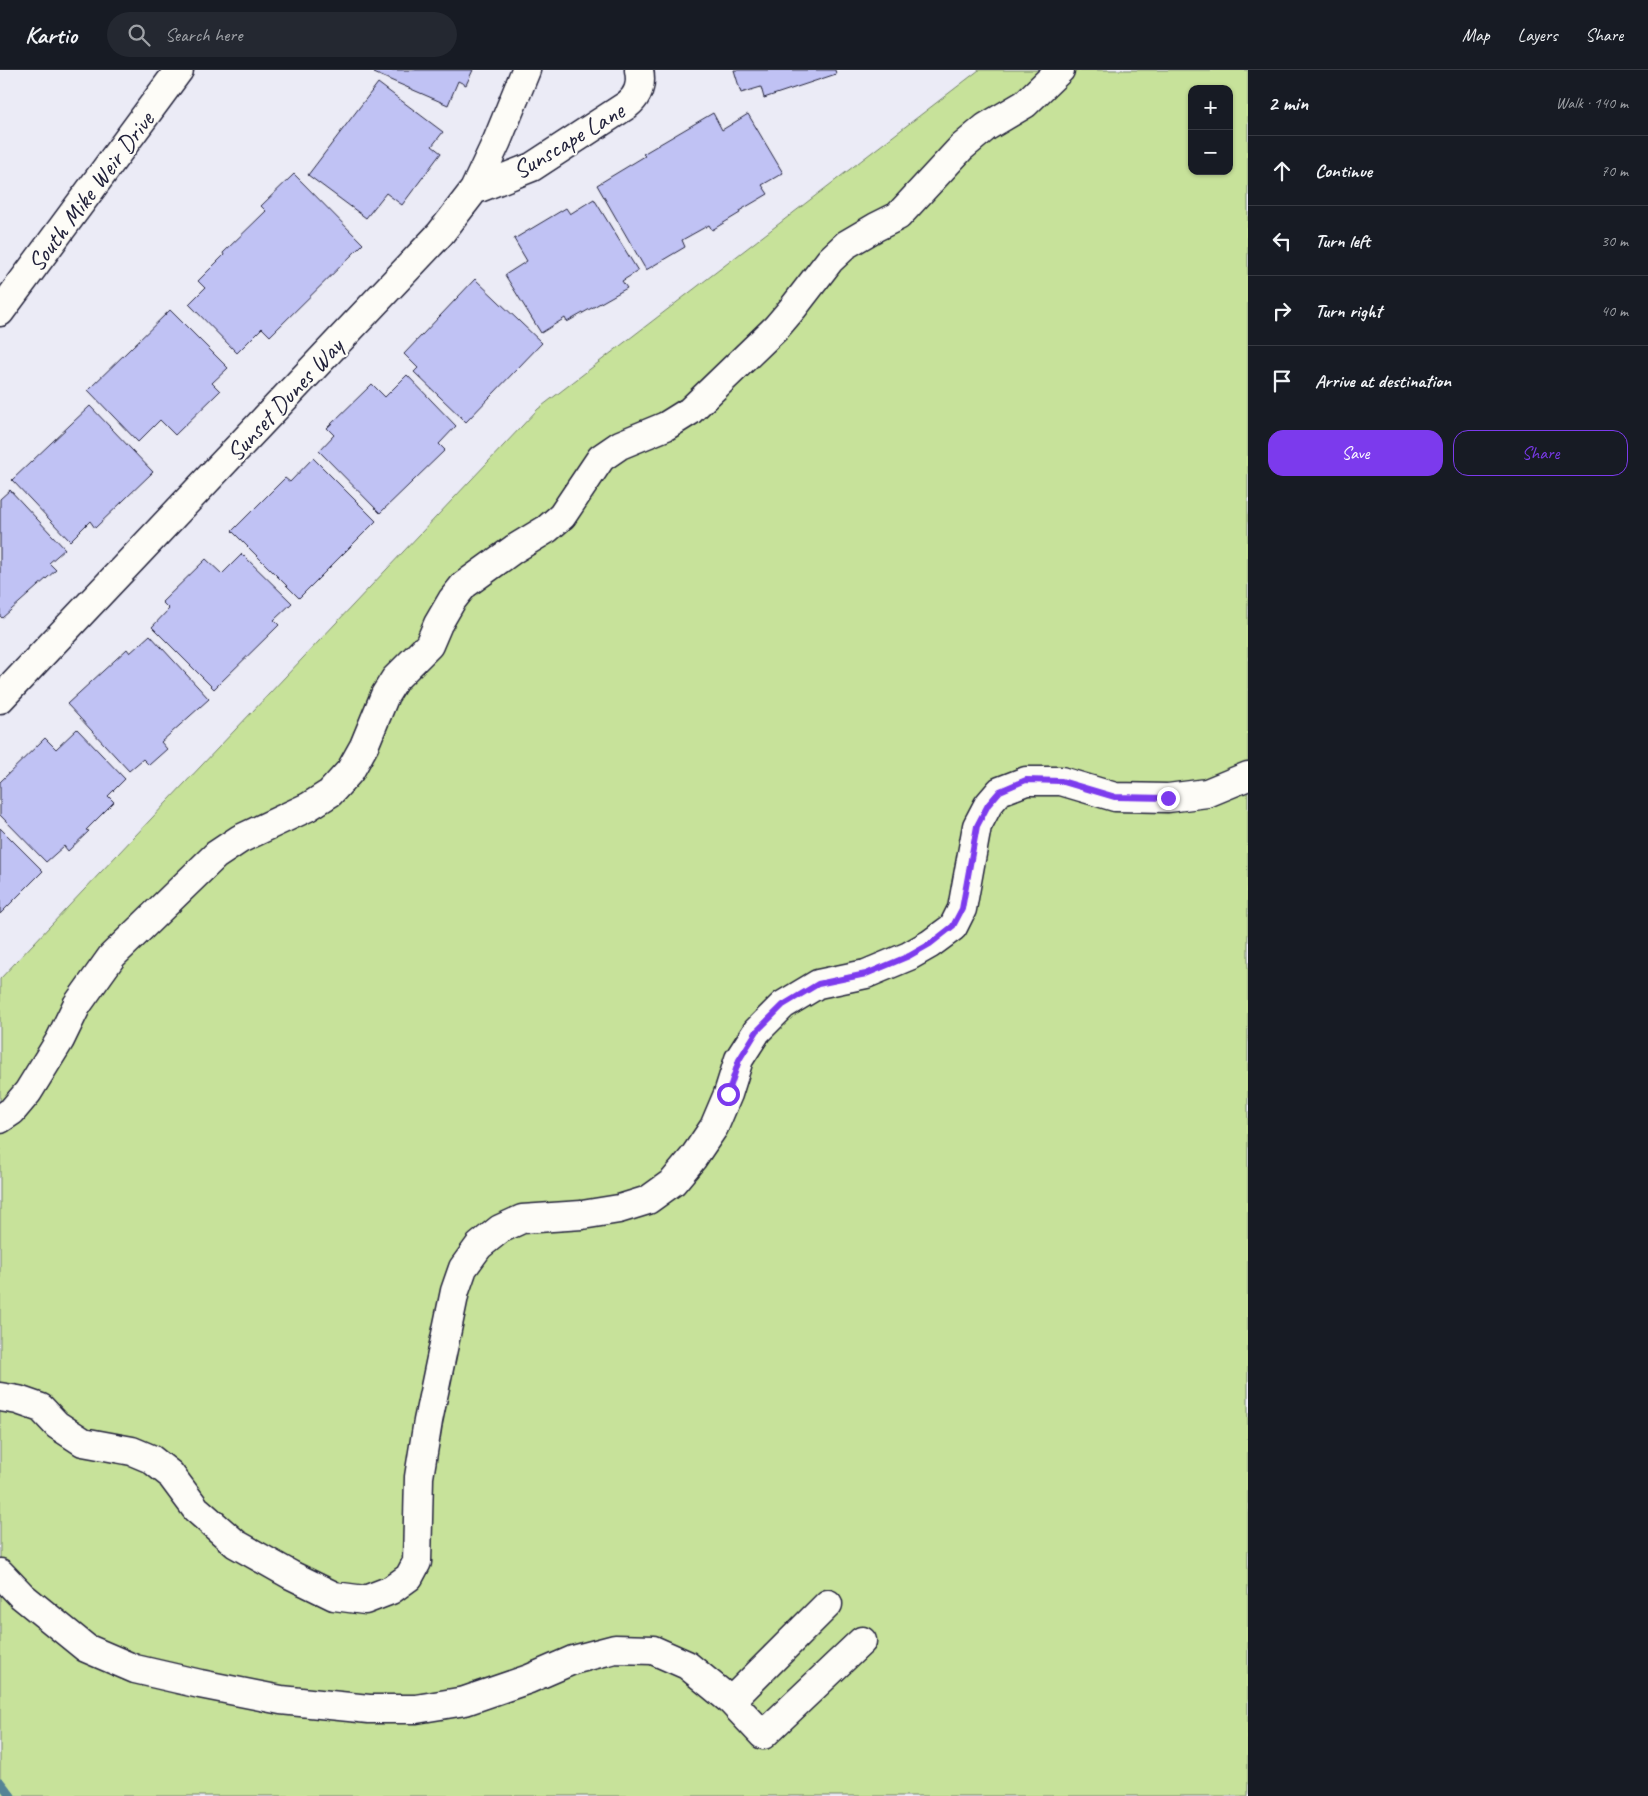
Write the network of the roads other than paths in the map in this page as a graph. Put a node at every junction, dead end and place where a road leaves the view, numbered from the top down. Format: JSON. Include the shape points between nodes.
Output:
{"nodes":[{"id":1,"x":179,"y":70,"type":"edge"},
{"id":2,"x":526,"y":70,"type":"edge"},
{"id":3,"x":639,"y":70,"type":"edge"},
{"id":4,"x":1060,"y":70,"type":"edge"},
{"id":5,"x":474,"y":190,"type":"junction"},
{"id":6,"x":0,"y":312,"type":"edge"},
{"id":7,"x":0,"y":699,"type":"edge"},
{"id":8,"x":1248,"y":776,"type":"edge"},
{"id":9,"x":0,"y":1119,"type":"edge"},
{"id":10,"x":0,"y":1397,"type":"edge"},
{"id":11,"x":0,"y":1573,"type":"edge"},
{"id":12,"x":828,"y":1604,"type":"dead end"},
{"id":13,"x":862,"y":1641,"type":"dead end"},
{"id":14,"x":731,"y":1701,"type":"junction"}],
"edges":[{"from":1,"to":6,"type":"street","name":"South Mike Weir Drive"},
{"from":2,"to":5,"type":"street","name":"Sunset Dunes Way"},
{"from":3,"to":5,"type":"street","name":"Sunscape Lane","via":[[637,96],[627,105],[532,168]]},
{"from":4,"to":9,"type":"street","via":[[1025,104],[986,127],[961,148],[898,216],[847,244],[830,260],[776,328],[690,411],[666,426],[620,445],[601,458],[562,516],[464,585],[447,608],[429,645],[395,679],[385,695],[350,771],[330,793],[316,802],[240,839],[216,855],[112,956],[76,1006],[60,1040],[28,1092],[12,1111]]},
{"from":5,"to":7,"type":"street","name":"Sunset Dunes Way","via":[[433,241]]},
{"from":8,"to":10,"type":"street","via":[[1207,793],[1168,798],[1115,797],[1061,781],[1026,780],[1000,791],[977,826],[962,909],[953,926],[909,956],[866,974],[818,984],[783,1005],[757,1031],[739,1060],[714,1126],[673,1182],[648,1200],[618,1209],[522,1219],[500,1229],[479,1246],[463,1268],[455,1291],[428,1421],[419,1477],[418,1562],[409,1577],[391,1590],[365,1600],[334,1596],[291,1575],[236,1544],[196,1509],[170,1474],[151,1459],[132,1451],[83,1442],[58,1425],[41,1408]]},
{"from":11,"to":14,"type":"street","via":[[22,1596],[86,1648],[135,1669],[281,1700],[369,1710],[416,1709],[465,1701],[573,1660],[614,1649],[653,1650],[687,1665]]},
{"from":12,"to":14,"type":"street"},
{"from":13,"to":14,"type":"street","via":[[763,1735]]}]}
